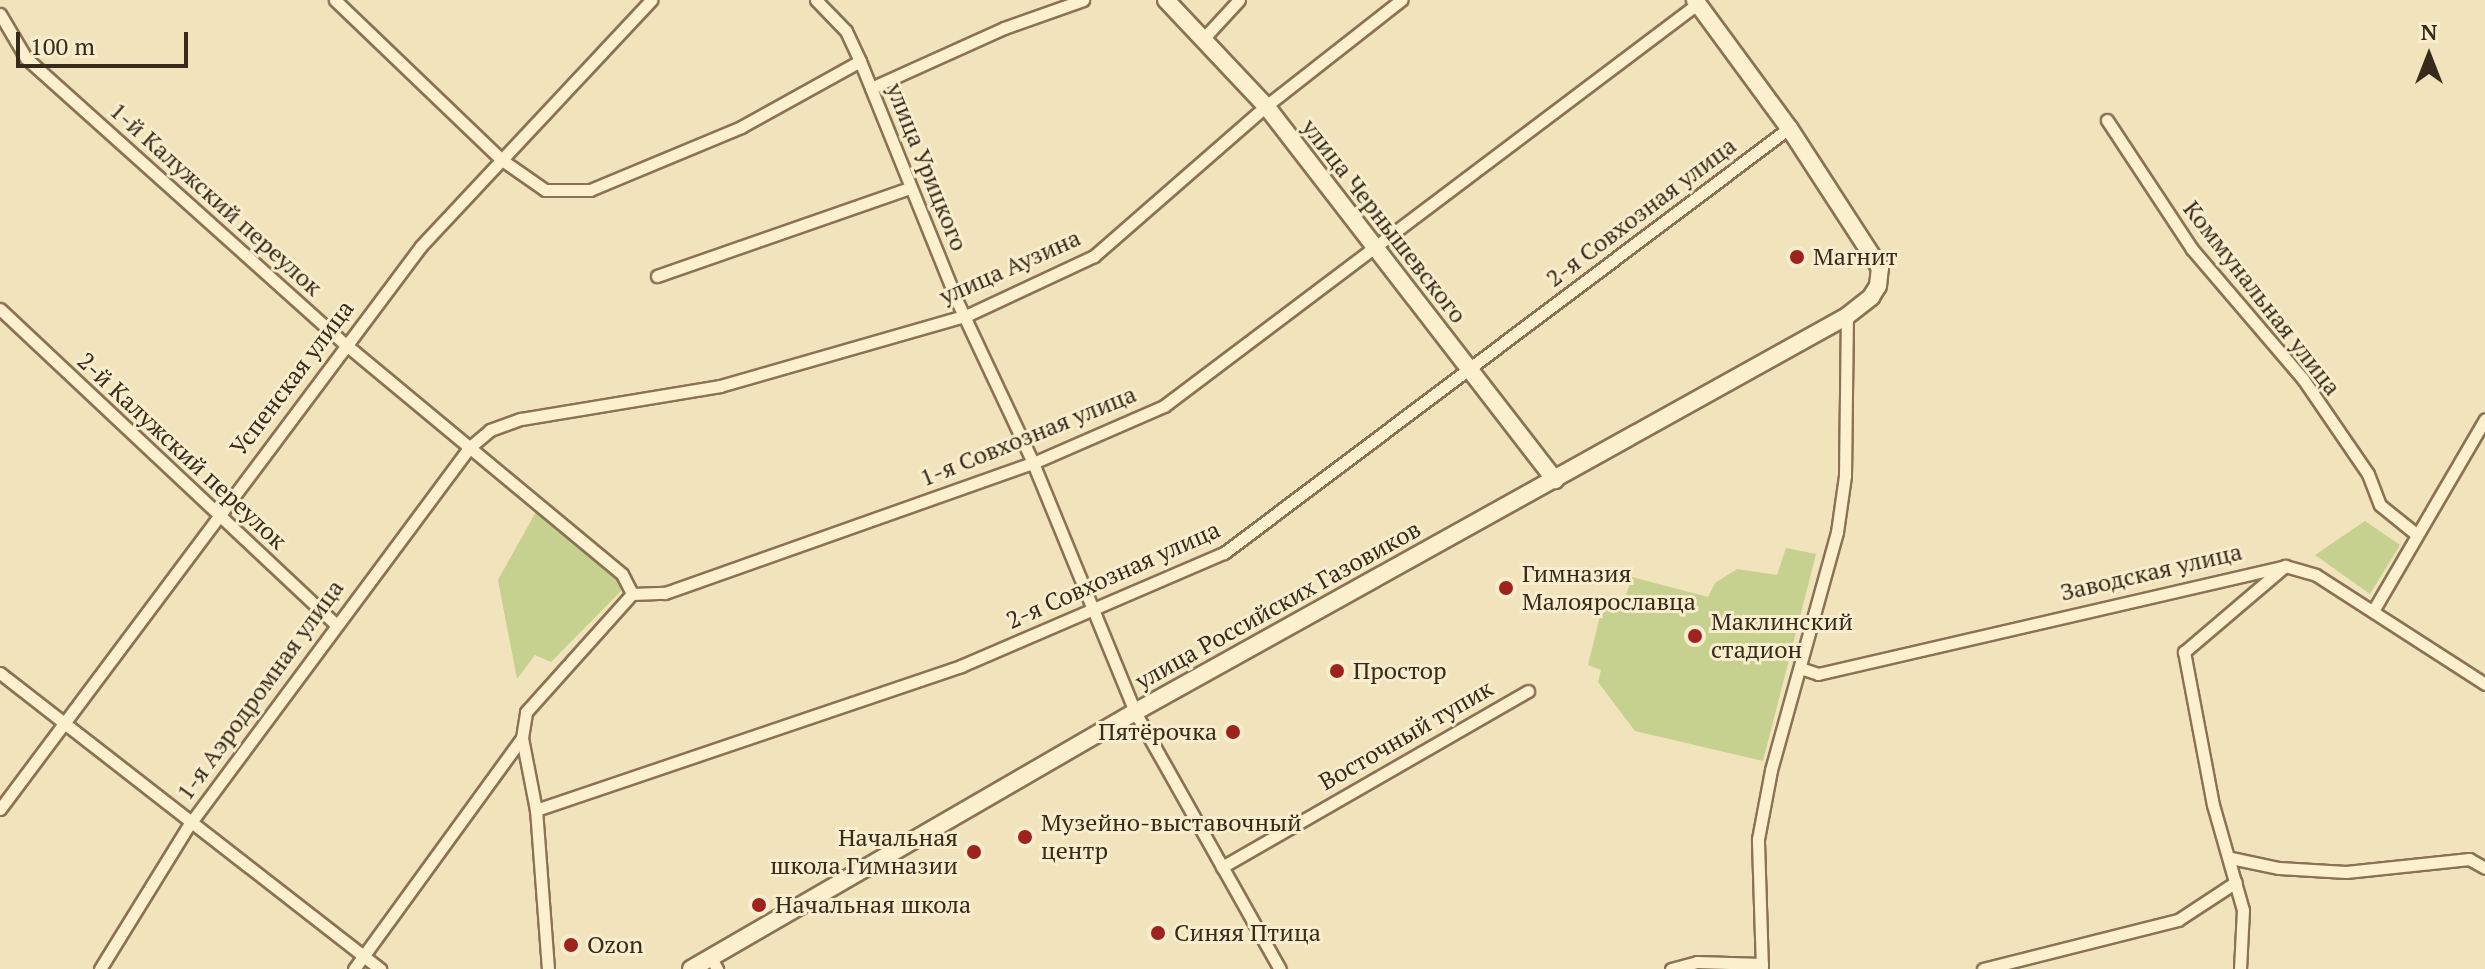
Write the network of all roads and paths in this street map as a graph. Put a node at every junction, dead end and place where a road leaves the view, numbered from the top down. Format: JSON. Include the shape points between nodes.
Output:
{"nodes":[{"id":1,"x":335,"y":0,"type":"edge"},
{"id":2,"x":651,"y":0,"type":"edge"},
{"id":3,"x":816,"y":0,"type":"edge"},
{"id":4,"x":1083,"y":0,"type":"edge"},
{"id":5,"x":1166,"y":0,"type":"edge"},
{"id":6,"x":1239,"y":0,"type":"edge"},
{"id":7,"x":1401,"y":0,"type":"edge"},
{"id":8,"x":1696,"y":2,"type":"edge"},
{"id":9,"x":0,"y":14,"type":"edge"},
{"id":10,"x":1203,"y":39,"type":"junction"},
{"id":11,"x":860,"y":61,"type":"junction"},
{"id":12,"x":871,"y":88,"type":"junction"},
{"id":13,"x":1266,"y":106,"type":"junction"},
{"id":14,"x":2107,"y":120,"type":"dead end"},
{"id":15,"x":1789,"y":128,"type":"junction"},
{"id":16,"x":502,"y":160,"type":"junction"},
{"id":17,"x":910,"y":188,"type":"junction"},
{"id":18,"x":1370,"y":246,"type":"junction"},
{"id":19,"x":657,"y":276,"type":"dead end"},
{"id":20,"x":0,"y":309,"type":"edge"},
{"id":21,"x":968,"y":315,"type":"junction"},
{"id":22,"x":1847,"y":316,"type":"junction"},
{"id":23,"x":345,"y":344,"type":"junction"},
{"id":24,"x":1468,"y":368,"type":"junction"},
{"id":25,"x":2485,"y":419,"type":"edge"},
{"id":26,"x":470,"y":447,"type":"junction"},
{"id":27,"x":1033,"y":463,"type":"junction"},
{"id":28,"x":1555,"y":480,"type":"junction"},
{"id":29,"x":216,"y":515,"type":"junction"},
{"id":30,"x":2416,"y":534,"type":"junction"},
{"id":31,"x":2285,"y":566,"type":"junction"},
{"id":32,"x":632,"y":594,"type":"junction"},
{"id":33,"x":2373,"y":611,"type":"junction"},
{"id":34,"x":1091,"y":612,"type":"junction"},
{"id":35,"x":335,"y":624,"type":"junction"},
{"id":36,"x":1800,"y":668,"type":"junction"},
{"id":37,"x":0,"y":673,"type":"edge"},
{"id":38,"x":2485,"y":684,"type":"edge"},
{"id":39,"x":1528,"y":691,"type":"dead end"},
{"id":40,"x":1135,"y":712,"type":"junction"},
{"id":41,"x":63,"y":724,"type":"junction"},
{"id":42,"x":522,"y":738,"type":"junction"},
{"id":43,"x":0,"y":809,"type":"edge"},
{"id":44,"x":536,"y":810,"type":"junction"},
{"id":45,"x":189,"y":825,"type":"junction"},
{"id":46,"x":2231,"y":858,"type":"junction"},
{"id":47,"x":1222,"y":867,"type":"junction"},
{"id":48,"x":2485,"y":868,"type":"edge"},
{"id":49,"x":2236,"y":882,"type":"junction"},
{"id":50,"x":362,"y":957,"type":"junction"},
{"id":51,"x":714,"y":963,"type":"edge"},
{"id":52,"x":1762,"y":967,"type":"edge"},
{"id":53,"x":100,"y":969,"type":"edge"},
{"id":54,"x":354,"y":969,"type":"edge"},
{"id":55,"x":380,"y":969,"type":"edge"},
{"id":56,"x":548,"y":969,"type":"edge"},
{"id":57,"x":691,"y":969,"type":"edge"},
{"id":58,"x":1280,"y":969,"type":"edge"},
{"id":59,"x":1671,"y":969,"type":"edge"},
{"id":60,"x":1983,"y":969,"type":"edge"},
{"id":61,"x":2240,"y":969,"type":"edge"}],
"edges":[{"from":1,"to":16,"type":"street"},
{"from":2,"to":16,"type":"street","name":"Успенская улица"},
{"from":3,"to":11,"type":"street","name":"улица Урицкого","via":[[846,31]]},
{"from":4,"to":12,"type":"street","via":[[1004,28]]},
{"from":5,"to":10,"type":"main road","name":"улица Чернышевского"},
{"from":6,"to":10,"type":"street"},
{"from":7,"to":13,"type":"street","name":"улица Аузина"},
{"from":8,"to":15,"type":"main road"},
{"from":8,"to":18,"type":"street","name":"1-я Совхозная улица"},
{"from":9,"to":23,"type":"street","name":"1-й Калужский переулок","via":[[26,58]]},
{"from":10,"to":13,"type":"main road","name":"улица Чернышевского"},
{"from":11,"to":12,"type":"street","name":"улица Урицкого"},
{"from":11,"to":16,"type":"street","via":[[741,127],[590,190],[545,190]]},
{"from":12,"to":17,"type":"street","name":"улица Урицкого"},
{"from":13,"to":18,"type":"main road","name":"улица Чернышевского"},
{"from":13,"to":21,"type":"street","name":"улица Аузина","via":[[1094,256]]},
{"from":14,"to":30,"type":"street","name":"Коммунальная улица","via":[[2192,249],[2303,379],[2368,474],[2380,505]]},
{"from":15,"to":22,"type":"main road","name":"улица Российских Газовиков","via":[[1880,268],[1871,297]]},
{"from":15,"to":24,"type":"street","name":"2-я Совхозная улица"},
{"from":16,"to":23,"type":"street","name":"Успенская улица","via":[[421,246]]},
{"from":17,"to":19,"type":"street"},
{"from":17,"to":21,"type":"street","name":"улица Урицкого"},
{"from":18,"to":24,"type":"main road","name":"улица Чернышевского"},
{"from":18,"to":27,"type":"street","name":"1-я Совхозная улица","via":[[1164,406]]},
{"from":20,"to":29,"type":"street","name":"2-й Калужский переулок"},
{"from":21,"to":26,"type":"street","name":"улица Аузина","via":[[720,386],[521,419],[490,430]]},
{"from":21,"to":27,"type":"street","name":"улица Урицкого"},
{"from":22,"to":28,"type":"main road","name":"улица Российских Газовиков"},
{"from":22,"to":36,"type":"street","via":[[1845,476],[1837,532]]},
{"from":23,"to":26,"type":"street","name":"1-й Калужский переулок"},
{"from":23,"to":29,"type":"street","name":"Успенская улица"},
{"from":24,"to":28,"type":"main road","name":"улица Чернышевского"},
{"from":24,"to":34,"type":"street","name":"2-я Совхозная улица","via":[[1224,553]]},
{"from":25,"to":30,"type":"street"},
{"from":26,"to":32,"type":"street","name":"1-й Калужский переулок","via":[[622,574]]},
{"from":26,"to":35,"type":"street","name":"1-я Аэродромная улица"},
{"from":27,"to":32,"type":"street","name":"1-я Совхозная улица","via":[[665,593]]},
{"from":27,"to":34,"type":"street","name":"улица Урицкого"},
{"from":28,"to":40,"type":"main road","name":"улица Российских Газовиков"},
{"from":29,"to":35,"type":"street","name":"2-й Калужский переулок"},
{"from":29,"to":41,"type":"street","name":"Успенская улица"},
{"from":30,"to":33,"type":"street"},
{"from":31,"to":33,"type":"street","via":[[2316,575]]},
{"from":31,"to":36,"type":"street","name":"Заводская улица","via":[[1818,674]]},
{"from":31,"to":46,"type":"street","via":[[2184,652],[2213,805]]},
{"from":32,"to":42,"type":"street","via":[[526,712]]},
{"from":33,"to":38,"type":"street"},
{"from":34,"to":40,"type":"street","name":"улица Урицкого"},
{"from":34,"to":44,"type":"street","name":"2-я Совхозная улица","via":[[961,666]]},
{"from":35,"to":45,"type":"street","name":"1-я Аэродромная улица"},
{"from":36,"to":52,"type":"street","via":[[1758,839]]},
{"from":37,"to":41,"type":"street"},
{"from":39,"to":47,"type":"street","name":"Восточный тупик"},
{"from":40,"to":47,"type":"street","name":"улица Урицкого"},
{"from":40,"to":51,"type":"main road","name":"улица Российских Газовиков"},
{"from":41,"to":43,"type":"street","name":"Успенская улица"},
{"from":41,"to":45,"type":"street"},
{"from":42,"to":44,"type":"street"},
{"from":42,"to":50,"type":"street"},
{"from":44,"to":56,"type":"street"},
{"from":45,"to":50,"type":"street"},
{"from":45,"to":53,"type":"street","name":"1-я Аэродромная улица"},
{"from":46,"to":48,"type":"street","via":[[2279,868],[2346,872],[2469,859]]},
{"from":46,"to":49,"type":"street"},
{"from":47,"to":58,"type":"street","name":"улица Урицкого"},
{"from":49,"to":60,"type":"street","via":[[2178,920]]},
{"from":49,"to":61,"type":"street","via":[[2243,910]]},
{"from":50,"to":54,"type":"street"},
{"from":50,"to":55,"type":"street"},
{"from":51,"to":57,"type":"main road","name":"улица Российских Газовиков"},
{"from":52,"to":59,"type":"street","via":[[1697,962]]}]}
